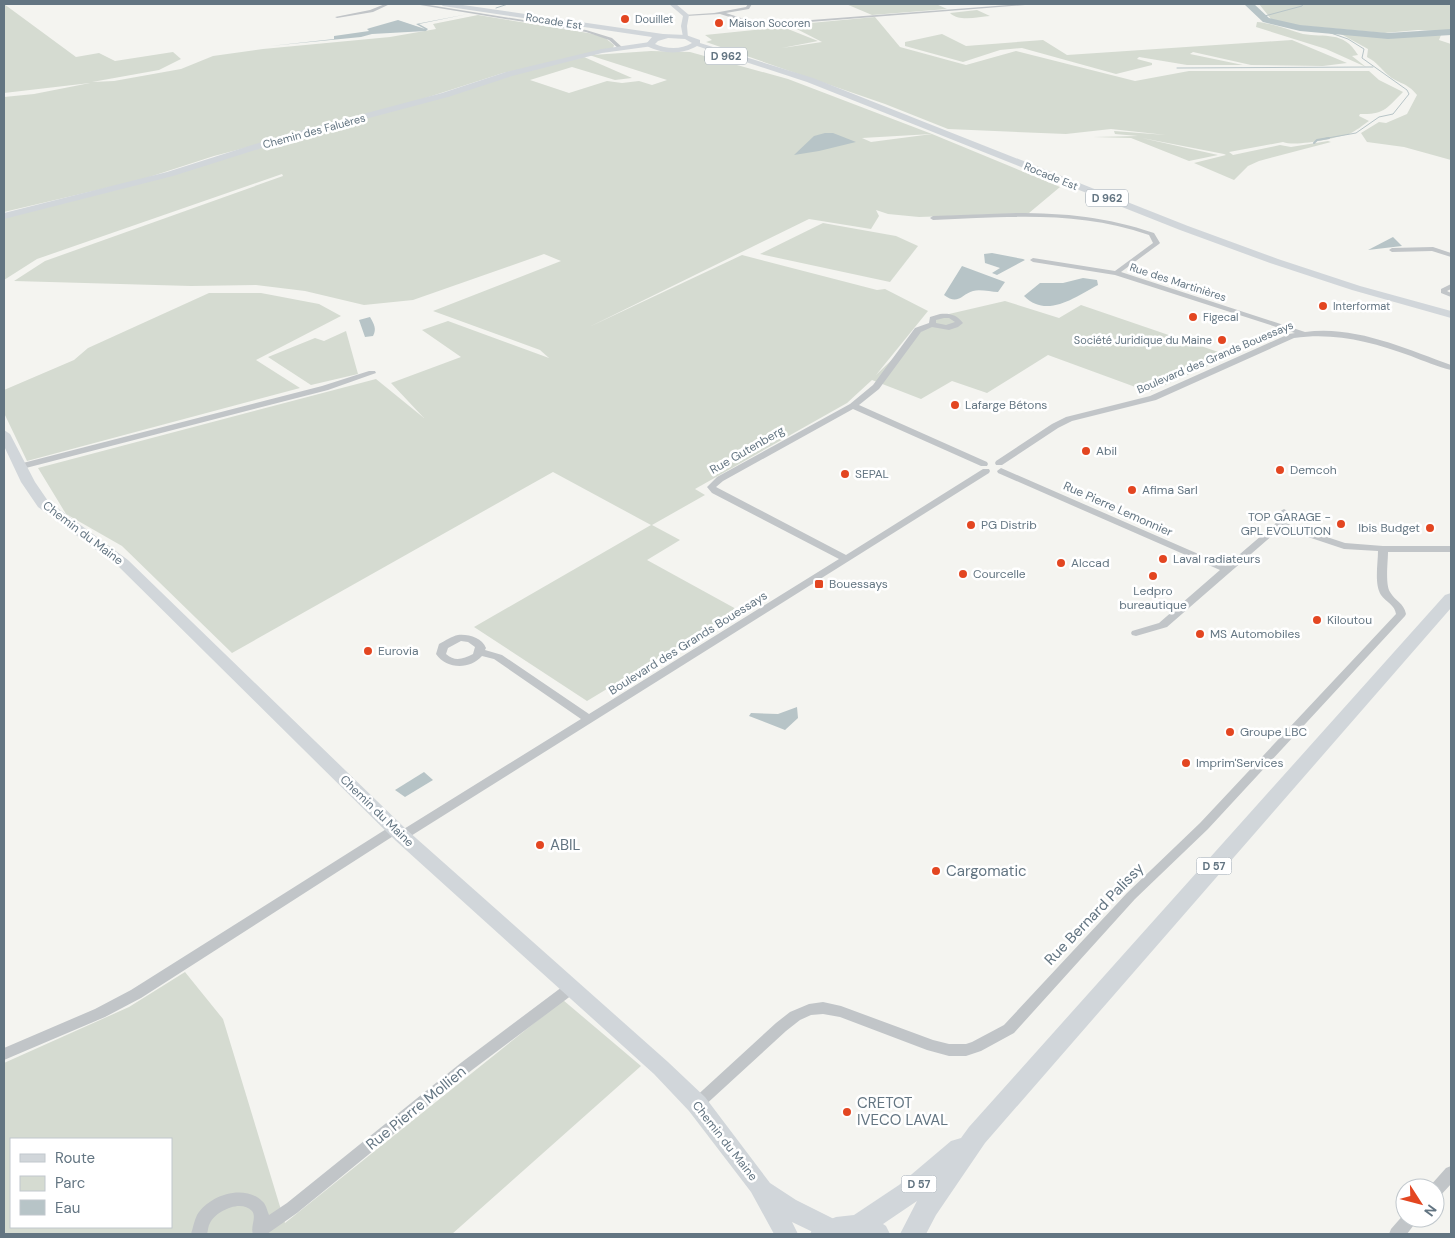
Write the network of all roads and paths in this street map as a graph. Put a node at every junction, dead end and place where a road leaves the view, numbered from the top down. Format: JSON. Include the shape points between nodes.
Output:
{"nodes":[{"id":1,"x":388,"y":4,"type":"edge"},
{"id":2,"x":416,"y":4,"type":"edge"},
{"id":3,"x":443,"y":4,"type":"edge"},
{"id":4,"x":672,"y":4,"type":"edge"},
{"id":5,"x":750,"y":4,"type":"edge"},
{"id":6,"x":1035,"y":4,"type":"edge"},
{"id":7,"x":721,"y":13,"type":"junction"},
{"id":8,"x":686,"y":15,"type":"junction"},
{"id":9,"x":337,"y":17,"type":"dead end"},
{"id":10,"x":684,"y":26,"type":"junction"},
{"id":11,"x":606,"y":29,"type":"junction"},
{"id":12,"x":669,"y":36,"type":"junction"},
{"id":13,"x":686,"y":37,"type":"junction"},
{"id":14,"x":651,"y":42,"type":"junction"},
{"id":15,"x":696,"y":44,"type":"junction"},
{"id":16,"x":623,"y":48,"type":"junction"},
{"id":17,"x":659,"y":48,"type":"junction"},
{"id":18,"x":684,"y":49,"type":"junction"},
{"id":19,"x":767,"y":66,"type":"junction"},
{"id":20,"x":4,"y":216,"type":"edge"},
{"id":21,"x":933,"y":218,"type":"dead end"},
{"id":22,"x":1392,"y":250,"type":"dead end"},
{"id":23,"x":1451,"y":255,"type":"edge"},
{"id":24,"x":1033,"y":260,"type":"dead end"},
{"id":25,"x":1116,"y":273,"type":"junction"},
{"id":26,"x":1451,"y":286,"type":"edge"},
{"id":27,"x":1451,"y":295,"type":"edge"},
{"id":28,"x":1451,"y":315,"type":"edge"},
{"id":29,"x":932,"y":324,"type":"dead end"},
{"id":30,"x":1302,"y":333,"type":"junction"},
{"id":31,"x":1451,"y":368,"type":"edge"},
{"id":32,"x":372,"y":372,"type":"dead end"},
{"id":33,"x":853,"y":406,"type":"junction"},
{"id":34,"x":4,"y":434,"type":"edge"},
{"id":35,"x":22,"y":466,"type":"junction"},
{"id":36,"x":985,"y":467,"type":"junction"},
{"id":37,"x":1000,"y":467,"type":"junction"},
{"id":38,"x":1383,"y":549,"type":"junction"},
{"id":39,"x":1451,"y":549,"type":"edge"},
{"id":40,"x":847,"y":559,"type":"junction"},
{"id":41,"x":1225,"y":569,"type":"junction"},
{"id":42,"x":1451,"y":598,"type":"edge"},
{"id":43,"x":1136,"y":633,"type":"dead end"},
{"id":44,"x":480,"y":652,"type":"dead end"},
{"id":45,"x":589,"y":719,"type":"junction"},
{"id":46,"x":399,"y":832,"type":"junction"},
{"id":47,"x":571,"y":988,"type":"junction"},
{"id":48,"x":4,"y":1054,"type":"edge"},
{"id":49,"x":697,"y":1104,"type":"junction"},
{"id":50,"x":977,"y":1135,"type":"junction"},
{"id":51,"x":759,"y":1185,"type":"junction"},
{"id":52,"x":259,"y":1231,"type":"edge"},
{"id":53,"x":867,"y":1231,"type":"edge"},
{"id":54,"x":828,"y":1232,"type":"edge"},
{"id":55,"x":199,"y":1234,"type":"edge"},
{"id":56,"x":786,"y":1234,"type":"edge"},
{"id":57,"x":914,"y":1234,"type":"edge"}],
"edges":[{"from":1,"to":9,"type":"street","via":[[371,11]]},
{"from":2,"to":16,"type":"street","via":[[586,31],[605,36]]},
{"from":3,"to":11,"type":"main road","name":"Rocade Est"},
{"from":4,"to":8,"type":"street"},
{"from":5,"to":7,"type":"street","via":[[747,8]]},
{"from":6,"to":7,"type":"street","via":[[759,26]]},
{"from":7,"to":8,"type":"street"},
{"from":8,"to":10,"type":"street"},
{"from":10,"to":12,"type":"street"},
{"from":10,"to":13,"type":"street"},
{"from":11,"to":12,"type":"main road","name":"Rocade Est"},
{"from":11,"to":14,"type":"main road","name":"Rocade Est"},
{"from":12,"to":13,"type":"main road","name":"Rocade Est"},
{"from":12,"to":14,"type":"main road"},
{"from":13,"to":15,"type":"main road","name":"Rocade Est","via":[[695,40]]},
{"from":14,"to":16,"type":"street","name":"Chemin des Faluères"},
{"from":14,"to":17,"type":"main road","name":"Rocade Est"},
{"from":15,"to":18,"type":"main road"},
{"from":15,"to":19,"type":"main road","name":"Rocade Est","number":"D 962"},
{"from":16,"to":17,"type":"street","name":"Chemin des Faluères"},
{"from":16,"to":20,"type":"street","name":"Chemin des Faluères","via":[[509,74],[445,96],[296,134],[163,176]]},
{"from":17,"to":18,"type":"main road","name":"Rocade Est"},
{"from":18,"to":19,"type":"main road","name":"Rocade Est","number":"D 962","via":[[713,52]]},
{"from":19,"to":28,"type":"main road","name":"Rocade Est","number":"D 962","via":[[854,96],[1202,235],[1323,277]]},
{"from":21,"to":25,"type":"street","name":"Rue des Martinières","via":[[1070,216],[1110,222],[1152,234],[1156,243]]},
{"from":22,"to":23,"type":"street","via":[[1433,249]]},
{"from":24,"to":25,"type":"street"},
{"from":25,"to":30,"type":"street","name":"Rue des Martinières"},
{"from":26,"to":27,"type":"street","via":[[1443,290]]},
{"from":29,"to":33,"type":"street","name":"Rue Gutenberg","via":[[918,330],[876,387]]},
{"from":30,"to":31,"type":"street","name":"Boulevard des Grands Bouessays","via":[[1334,333],[1361,338]]},
{"from":30,"to":37,"type":"street","name":"Boulevard des Grands Bouessays","via":[[1153,398],[1069,419]]},
{"from":32,"to":35,"type":"street","via":[[325,388]]},
{"from":33,"to":36,"type":"street"},
{"from":33,"to":40,"type":"street","name":"Rue Gutenberg","via":[[720,478],[711,487]]},
{"from":34,"to":35,"type":"street","name":"Chemin du Maine"},
{"from":35,"to":46,"type":"street","name":"Chemin du Maine","via":[[43,504],[123,563]]},
{"from":36,"to":37,"type":"street","via":[[997,472]]},
{"from":36,"to":40,"type":"street","name":"Boulevard des Grands Bouessays"},
{"from":37,"to":41,"type":"street","name":"Rue Pierre Lemonnier"},
{"from":38,"to":39,"type":"street"},
{"from":38,"to":41,"type":"street","via":[[1344,546],[1282,518]]},
{"from":38,"to":49,"type":"street","name":"Rue Bernard Palissy","via":[[1383,588],[1400,608],[1401,614],[1204,826],[1131,896],[1009,1029],[976,1047],[950,1050],[841,1012],[823,1008],[809,1010],[781,1027]]},
{"from":40,"to":45,"type":"street","name":"Boulevard des Grands Bouessays"},
{"from":41,"to":43,"type":"street","via":[[1163,625]]},
{"from":42,"to":50,"type":"main road","number":"D 57"},
{"from":44,"to":45,"type":"street","via":[[498,657]]},
{"from":45,"to":46,"type":"street","name":"Boulevard des Grands Bouessays"},
{"from":46,"to":47,"type":"street","name":"Chemin du Maine"},
{"from":46,"to":48,"type":"street","name":"Boulevard des Grands Bouessays","via":[[136,994]]},
{"from":47,"to":49,"type":"street","name":"Chemin du Maine"},
{"from":47,"to":52,"type":"street","name":"Rue Pierre Mollien"},
{"from":49,"to":51,"type":"street","name":"Chemin du Maine"},
{"from":50,"to":53,"type":"main road","number":"D 57"},
{"from":50,"to":57,"type":"main road","number":"D 57","via":[[926,1207]]},
{"from":51,"to":54,"type":"street","name":"Chemin du Maine","via":[[784,1206]]},
{"from":51,"to":56,"type":"street","name":"Chemin du Maine"},
{"from":52,"to":55,"type":"street","via":[[261,1211],[256,1204],[239,1198],[218,1204],[209,1211]]},
{"from":53,"to":54,"type":"main road","via":[[846,1227]]}]}
